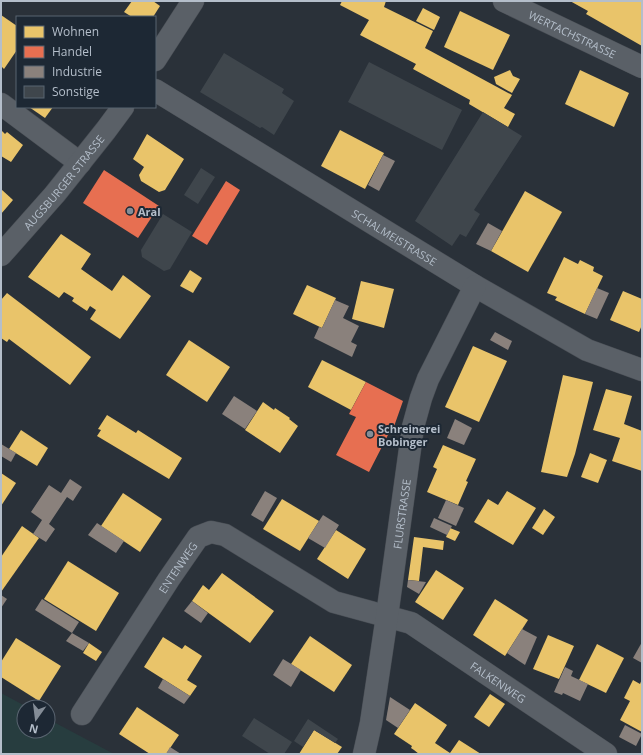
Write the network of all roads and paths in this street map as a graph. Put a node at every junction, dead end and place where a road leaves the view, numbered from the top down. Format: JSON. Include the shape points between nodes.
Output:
{"nodes":[{"id":1,"x":193,"y":1,"type":"edge"},
{"id":2,"x":504,"y":1,"type":"edge"},
{"id":3,"x":156,"y":58,"type":"edge"},
{"id":4,"x":642,"y":67,"type":"edge"},
{"id":5,"x":156,"y":91,"type":"edge"},
{"id":6,"x":1,"y":104,"type":"edge"},
{"id":7,"x":122,"y":108,"type":"edge"},
{"id":8,"x":80,"y":163,"type":"junction"},
{"id":9,"x":1,"y":255,"type":"edge"},
{"id":10,"x":475,"y":286,"type":"junction"},
{"id":11,"x":642,"y":370,"type":"edge"},
{"id":12,"x":387,"y":616,"type":"junction"},
{"id":13,"x":82,"y":714,"type":"dead end"},
{"id":14,"x":364,"y":754,"type":"edge"},
{"id":15,"x":606,"y":754,"type":"edge"}],
"edges":[{"from":1,"to":3,"type":"street"},
{"from":2,"to":4,"type":"street","name":"WERTACHSTRASSE"},
{"from":5,"to":10,"type":"street","name":"SCHALMEISTRASSE"},
{"from":6,"to":8,"type":"street"},
{"from":7,"to":8,"type":"street","name":"AUGSBURGER STRASSE"},
{"from":8,"to":9,"type":"street","name":"AUGSBURGER STRASSE"},
{"from":10,"to":11,"type":"street","name":"SCHALMEISTRASSE","via":[[586,350]]},
{"from":10,"to":12,"type":"street","name":"FLURSTRASSE","via":[[428,379],[413,427]]},
{"from":12,"to":13,"type":"street","name":"ENTENWEG","via":[[334,602],[225,535],[211,532],[198,537]]},
{"from":12,"to":14,"type":"street","name":"FLURSTRASSE"},
{"from":12,"to":15,"type":"street","name":"FALKENWEG","via":[[411,623]]}]}
